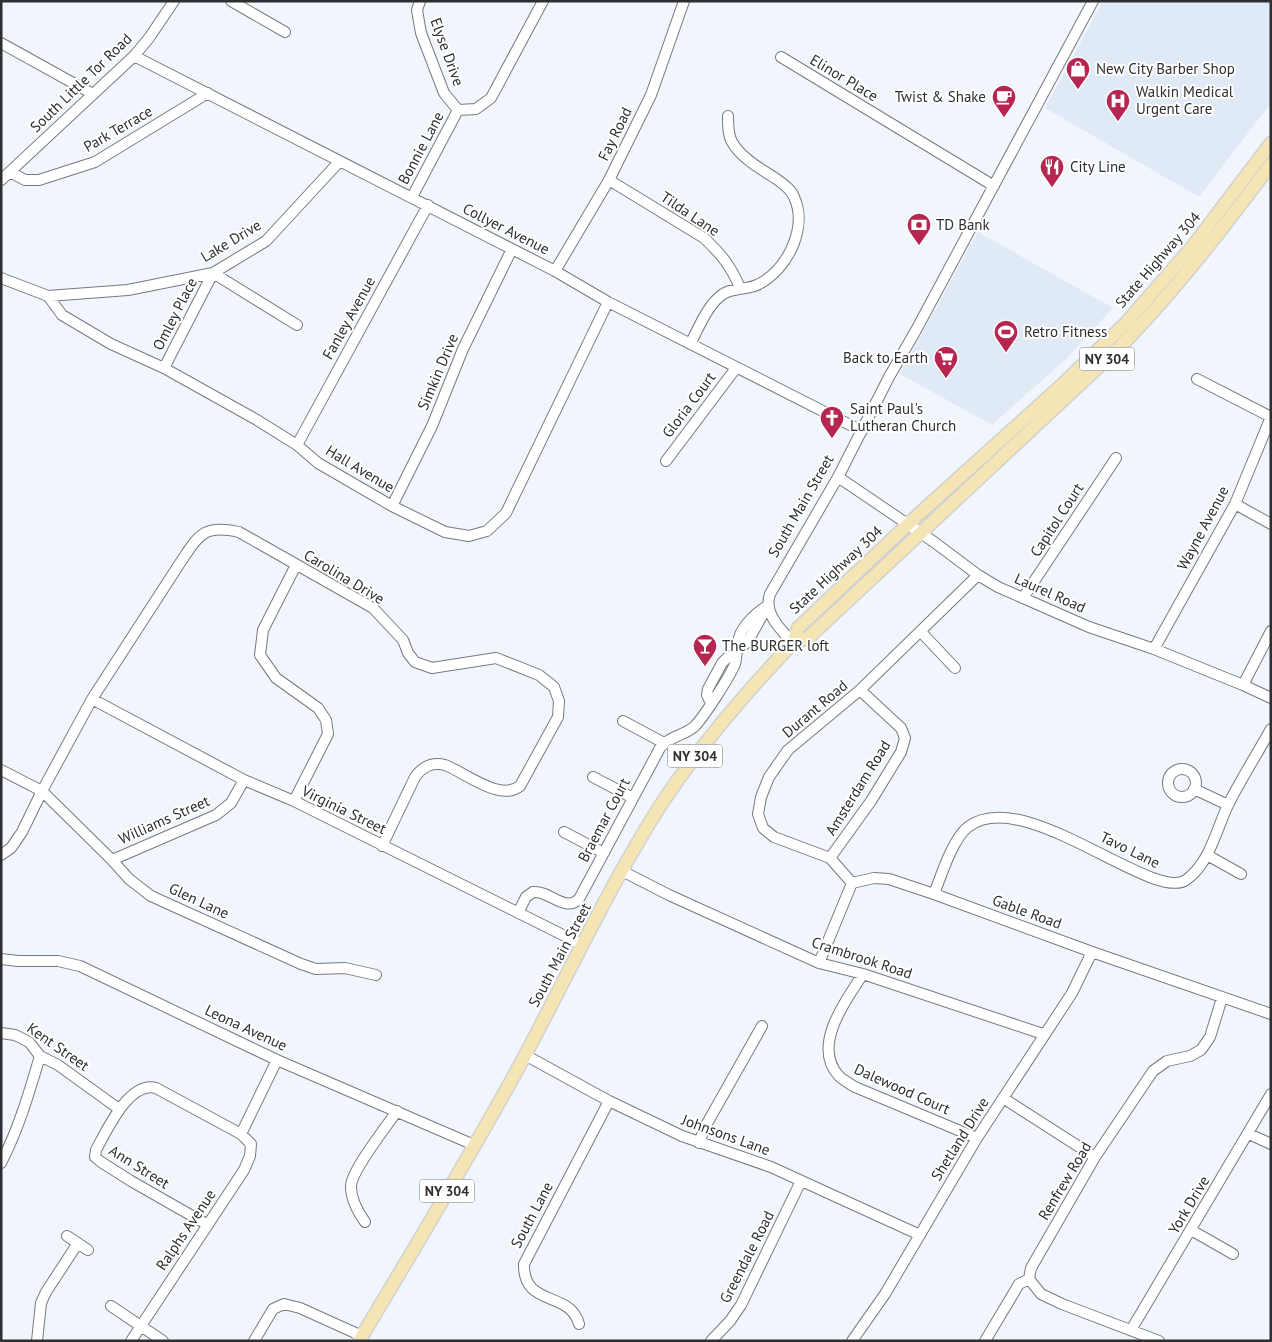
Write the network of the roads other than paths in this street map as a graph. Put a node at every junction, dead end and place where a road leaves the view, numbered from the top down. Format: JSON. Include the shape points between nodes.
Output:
{"nodes":[{"id":1,"x":174,"y":1,"type":"edge"},
{"id":2,"x":231,"y":1,"type":"edge"},
{"id":3,"x":420,"y":1,"type":"edge"},
{"id":4,"x":543,"y":1,"type":"edge"},
{"id":5,"x":684,"y":1,"type":"edge"},
{"id":6,"x":1093,"y":1,"type":"edge"},
{"id":7,"x":285,"y":32,"type":"dead end"},
{"id":8,"x":1,"y":44,"type":"edge"},
{"id":9,"x":134,"y":56,"type":"junction"},
{"id":10,"x":781,"y":57,"type":"dead end"},
{"id":11,"x":208,"y":93,"type":"junction"},
{"id":12,"x":93,"y":94,"type":"junction"},
{"id":13,"x":458,"y":110,"type":"junction"},
{"id":14,"x":728,"y":116,"type":"dead end"},
{"id":15,"x":1271,"y":143,"type":"edge"},
{"id":16,"x":340,"y":162,"type":"junction"},
{"id":17,"x":1271,"y":164,"type":"edge"},
{"id":18,"x":10,"y":172,"type":"junction"},
{"id":19,"x":1,"y":180,"type":"edge"},
{"id":20,"x":609,"y":180,"type":"junction"},
{"id":21,"x":994,"y":186,"type":"junction"},
{"id":22,"x":412,"y":198,"type":"junction"},
{"id":23,"x":428,"y":206,"type":"junction"},
{"id":24,"x":512,"y":250,"type":"junction"},
{"id":25,"x":555,"y":271,"type":"junction"},
{"id":26,"x":213,"y":274,"type":"junction"},
{"id":27,"x":1,"y":278,"type":"edge"},
{"id":28,"x":740,"y":288,"type":"junction"},
{"id":29,"x":48,"y":296,"type":"junction"},
{"id":30,"x":608,"y":302,"type":"junction"},
{"id":31,"x":297,"y":325,"type":"dead end"},
{"id":32,"x":690,"y":344,"type":"junction"},
{"id":33,"x":164,"y":368,"type":"junction"},
{"id":34,"x":736,"y":368,"type":"junction"},
{"id":35,"x":1197,"y":379,"type":"dead end"},
{"id":36,"x":1271,"y":417,"type":"edge"},
{"id":37,"x":862,"y":431,"type":"junction"},
{"id":38,"x":297,"y":445,"type":"junction"},
{"id":39,"x":1116,"y":458,"type":"dead end"},
{"id":40,"x":666,"y":460,"type":"dead end"},
{"id":41,"x":838,"y":477,"type":"junction"},
{"id":42,"x":1235,"y":504,"type":"junction"},
{"id":43,"x":392,"y":506,"type":"junction"},
{"id":44,"x":1271,"y":524,"type":"edge"},
{"id":45,"x":908,"y":525,"type":"junction"},
{"id":46,"x":921,"y":534,"type":"junction"},
{"id":47,"x":296,"y":565,"type":"junction"},
{"id":48,"x":978,"y":575,"type":"junction"},
{"id":49,"x":1023,"y":598,"type":"junction"},
{"id":50,"x":768,"y":606,"type":"junction"},
{"id":51,"x":1271,"y":631,"type":"edge"},
{"id":52,"x":921,"y":632,"type":"junction"},
{"id":53,"x":793,"y":643,"type":"junction"},
{"id":54,"x":1154,"y":649,"type":"junction"},
{"id":55,"x":955,"y":668,"type":"dead end"},
{"id":56,"x":1243,"y":685,"type":"junction"},
{"id":57,"x":860,"y":690,"type":"junction"},
{"id":58,"x":1271,"y":698,"type":"edge"},
{"id":59,"x":92,"y":699,"type":"junction"},
{"id":60,"x":623,"y":721,"type":"dead end"},
{"id":61,"x":1271,"y":729,"type":"edge"},
{"id":62,"x":664,"y":743,"type":"junction"},
{"id":63,"x":1,"y":770,"type":"edge"},
{"id":64,"x":593,"y":777,"type":"dead end"},
{"id":65,"x":244,"y":780,"type":"junction"},
{"id":66,"x":1194,"y":790,"type":"dead end"},
{"id":67,"x":42,"y":791,"type":"junction"},
{"id":68,"x":633,"y":798,"type":"junction"},
{"id":69,"x":294,"y":801,"type":"junction"},
{"id":70,"x":1228,"y":805,"type":"junction"},
{"id":71,"x":564,"y":832,"type":"dead end"},
{"id":72,"x":382,"y":846,"type":"junction"},
{"id":73,"x":604,"y":853,"type":"junction"},
{"id":74,"x":1,"y":855,"type":"edge"},
{"id":75,"x":1207,"y":855,"type":"junction"},
{"id":76,"x":830,"y":858,"type":"junction"},
{"id":77,"x":112,"y":860,"type":"junction"},
{"id":78,"x":622,"y":872,"type":"junction"},
{"id":79,"x":1242,"y":874,"type":"dead end"},
{"id":80,"x":852,"y":883,"type":"junction"},
{"id":81,"x":934,"y":894,"type":"junction"},
{"id":82,"x":518,"y":913,"type":"junction"},
{"id":83,"x":583,"y":945,"type":"junction"},
{"id":84,"x":1092,"y":952,"type":"junction"},
{"id":85,"x":1,"y":959,"type":"edge"},
{"id":86,"x":819,"y":963,"type":"junction"},
{"id":87,"x":863,"y":974,"type":"junction"},
{"id":88,"x":376,"y":975,"type":"dead end"},
{"id":89,"x":1222,"y":998,"type":"junction"},
{"id":90,"x":1271,"y":1014,"type":"edge"},
{"id":91,"x":762,"y":1026,"type":"dead end"},
{"id":92,"x":1,"y":1033,"type":"edge"},
{"id":93,"x":1043,"y":1034,"type":"junction"},
{"id":94,"x":525,"y":1055,"type":"junction"},
{"id":95,"x":40,"y":1056,"type":"junction"},
{"id":96,"x":277,"y":1060,"type":"junction"},
{"id":97,"x":1271,"y":1094,"type":"edge"},
{"id":98,"x":1003,"y":1098,"type":"junction"},
{"id":99,"x":609,"y":1102,"type":"junction"},
{"id":100,"x":119,"y":1109,"type":"junction"},
{"id":101,"x":397,"y":1111,"type":"junction"},
{"id":102,"x":241,"y":1134,"type":"junction"},
{"id":103,"x":1249,"y":1134,"type":"junction"},
{"id":104,"x":977,"y":1138,"type":"junction"},
{"id":105,"x":698,"y":1143,"type":"junction"},
{"id":106,"x":1271,"y":1144,"type":"edge"},
{"id":107,"x":474,"y":1145,"type":"junction"},
{"id":108,"x":1096,"y":1157,"type":"junction"},
{"id":109,"x":1,"y":1163,"type":"edge"},
{"id":110,"x":801,"y":1181,"type":"junction"},
{"id":111,"x":365,"y":1222,"type":"dead end"},
{"id":112,"x":208,"y":1225,"type":"junction"},
{"id":113,"x":1191,"y":1230,"type":"junction"},
{"id":114,"x":920,"y":1235,"type":"junction"},
{"id":115,"x":67,"y":1236,"type":"dead end"},
{"id":116,"x":78,"y":1243,"type":"junction"},
{"id":117,"x":88,"y":1250,"type":"dead end"},
{"id":118,"x":1233,"y":1254,"type":"dead end"},
{"id":119,"x":1029,"y":1280,"type":"junction"},
{"id":120,"x":111,"y":1306,"type":"dead end"},
{"id":121,"x":579,"y":1324,"type":"dead end"},
{"id":122,"x":140,"y":1327,"type":"junction"},
{"id":123,"x":1131,"y":1330,"type":"junction"},
{"id":124,"x":360,"y":1339,"type":"edge"},
{"id":125,"x":37,"y":1341,"type":"edge"},
{"id":126,"x":130,"y":1341,"type":"edge"},
{"id":127,"x":163,"y":1341,"type":"edge"},
{"id":128,"x":254,"y":1341,"type":"edge"},
{"id":129,"x":711,"y":1341,"type":"edge"},
{"id":130,"x":852,"y":1341,"type":"edge"},
{"id":131,"x":985,"y":1341,"type":"edge"},
{"id":132,"x":1159,"y":1341,"type":"edge"}],
"edges":[{"from":1,"to":9,"type":"street","name":"South Little Tor Road"},
{"from":2,"to":7,"type":"street"},
{"from":3,"to":13,"type":"street","name":"Elyse Drive","via":[[417,10],[421,33],[444,93]]},
{"from":4,"to":13,"type":"street","name":"Bonnie Lane","via":[[491,98],[476,109]]},
{"from":5,"to":20,"type":"street","name":"Fay Road","via":[[651,94]]},
{"from":6,"to":21,"type":"street","name":"South Main Street"},
{"from":8,"to":12,"type":"street"},
{"from":9,"to":11,"type":"street","name":"Collyer Avenue"},
{"from":9,"to":12,"type":"street","name":"South Little Tor Road"},
{"from":10,"to":21,"type":"street","name":"Elinor Place"},
{"from":11,"to":16,"type":"street","name":"Collyer Avenue"},
{"from":11,"to":18,"type":"street","name":"Park Terrace","via":[[95,162],[39,180],[25,180]]},
{"from":12,"to":18,"type":"street","name":"South Little Tor Road"},
{"from":13,"to":22,"type":"street","name":"Bonnie Lane"},
{"from":14,"to":28,"type":"street","via":[[731,142],[794,195],[800,216],[796,238],[786,259],[758,285]]},
{"from":15,"to":45,"type":"main road","name":"State Highway 304","number":"NY 304","via":[[1193,246],[1127,322]]},
{"from":16,"to":22,"type":"street","name":"Collyer Avenue"},
{"from":16,"to":26,"type":"street","name":"Lake Drive","via":[[266,241]]},
{"from":17,"to":46,"type":"main road","name":"State Highway 304","number":"NY 304","via":[[1206,251],[1139,326]]},
{"from":18,"to":19,"type":"street","name":"South Little Tor Road"},
{"from":20,"to":25,"type":"street","name":"Fay Road"},
{"from":20,"to":28,"type":"street","name":"Tilda Lane","via":[[704,238],[731,267]]},
{"from":21,"to":37,"type":"street","name":"South Main Street"},
{"from":22,"to":23,"type":"street","name":"Collyer Avenue"},
{"from":23,"to":24,"type":"street","name":"Collyer Avenue"},
{"from":23,"to":38,"type":"street","name":"Fanley Avenue"},
{"from":24,"to":25,"type":"street","name":"Collyer Avenue"},
{"from":24,"to":43,"type":"street","name":"Simkin Drive"},
{"from":25,"to":30,"type":"street","name":"Collyer Avenue"},
{"from":26,"to":29,"type":"street","name":"Lake Drive","via":[[128,290]]},
{"from":26,"to":31,"type":"street"},
{"from":26,"to":33,"type":"street","name":"Omley Place"},
{"from":27,"to":29,"type":"street"},
{"from":28,"to":32,"type":"street","via":[[723,294],[710,307]]},
{"from":29,"to":33,"type":"street","name":"Hall Avenue","via":[[62,315],[111,344]]},
{"from":30,"to":32,"type":"street","name":"Collyer Avenue"},
{"from":30,"to":43,"type":"street","name":"Hall Avenue","via":[[506,513],[486,531],[469,536],[445,532]]},
{"from":32,"to":34,"type":"street","name":"Collyer Avenue"},
{"from":33,"to":38,"type":"street","name":"Hall Avenue"},
{"from":34,"to":37,"type":"street","name":"Collyer Avenue"},
{"from":34,"to":40,"type":"street","name":"Gloria Court"},
{"from":35,"to":36,"type":"street"},
{"from":36,"to":42,"type":"street","name":"Wayne Avenue"},
{"from":37,"to":41,"type":"street","name":"South Main Street"},
{"from":38,"to":43,"type":"street","name":"Hall Avenue","via":[[318,463]]},
{"from":39,"to":49,"type":"street","name":"Capitol Court"},
{"from":41,"to":45,"type":"street","name":"Laurel Road"},
{"from":41,"to":50,"type":"street","name":"South Main Street","via":[[771,592]]},
{"from":42,"to":44,"type":"street"},
{"from":42,"to":54,"type":"street","name":"Wayne Avenue"},
{"from":45,"to":46,"type":"street","name":"Laurel Road"},
{"from":45,"to":53,"type":"main road","name":"State Highway 304","number":"NY 304","via":[[798,628]]},
{"from":46,"to":48,"type":"street","name":"Laurel Road"},
{"from":46,"to":53,"type":"main road","name":"State Highway 304","number":"NY 304","via":[[808,638]]},
{"from":47,"to":59,"type":"street","name":"Carolina Drive","via":[[239,532],[220,528],[204,532],[194,542]]},
{"from":47,"to":69,"type":"street","via":[[263,630],[260,655],[276,678],[318,708],[326,720],[328,734]]},
{"from":47,"to":72,"type":"street","name":"Carolina Drive","via":[[373,608],[403,640],[415,662],[432,668],[496,658],[539,675],[554,687],[559,701],[558,717],[520,786],[510,791],[499,791],[446,765],[427,765],[415,777]]},
{"from":48,"to":49,"type":"street","name":"Laurel Road"},
{"from":48,"to":52,"type":"street","name":"Durant Road"},
{"from":49,"to":54,"type":"street","name":"Laurel Road","via":[[1090,627]]},
{"from":50,"to":53,"type":"street","via":[[775,622]]},
{"from":50,"to":62,"type":"street","via":[[750,620],[739,639],[734,665],[693,728]]},
{"from":51,"to":56,"type":"street"},
{"from":52,"to":55,"type":"street"},
{"from":52,"to":57,"type":"street","name":"Durant Road"},
{"from":53,"to":78,"type":"main road","name":"South Main Street","number":"NY 304","via":[[705,743],[662,805]]},
{"from":54,"to":56,"type":"street","name":"Laurel Road"},
{"from":56,"to":58,"type":"street","name":"Laurel Road"},
{"from":57,"to":76,"type":"street","name":"Amsterdam Road","via":[[901,728],[905,738],[901,752],[871,801]]},
{"from":57,"to":76,"type":"street","name":"Durant Road","via":[[788,750],[769,777],[761,797],[758,814],[763,828],[774,837]]},
{"from":59,"to":65,"type":"street","name":"Virginia Street"},
{"from":59,"to":67,"type":"street","name":"Carolina Drive"},
{"from":60,"to":62,"type":"street"},
{"from":61,"to":70,"type":"street","name":"Tavo Lane"},
{"from":62,"to":68,"type":"street","name":"Braemar Court"},
{"from":63,"to":67,"type":"street"},
{"from":64,"to":68,"type":"street"},
{"from":65,"to":69,"type":"street","name":"Virginia Street"},
{"from":65,"to":77,"type":"street","name":"Williams Street","via":[[231,803],[216,815]]},
{"from":66,"to":70,"type":"street"},
{"from":67,"to":74,"type":"street","name":"Carolina Drive","via":[[22,832],[11,848]]},
{"from":67,"to":77,"type":"street","name":"Glen Lane"},
{"from":68,"to":73,"type":"street","name":"Braemar Court"},
{"from":69,"to":72,"type":"street","name":"Virginia Street"},
{"from":70,"to":75,"type":"street","name":"Tavo Lane"},
{"from":71,"to":73,"type":"street"},
{"from":72,"to":82,"type":"street","name":"Virginia Street"},
{"from":73,"to":82,"type":"street","name":"Braemar Court","via":[[575,903],[566,904],[544,892],[533,892],[526,897]]},
{"from":75,"to":79,"type":"street"},
{"from":75,"to":81,"type":"street","name":"Tavo Lane","via":[[1196,872],[1184,881],[1170,884],[1154,880],[1091,848],[1034,825],[1004,817],[985,819],[968,827],[956,842]]},
{"from":76,"to":80,"type":"street","name":"Durant Road"},
{"from":77,"to":88,"type":"street","name":"Glen Lane","via":[[129,880],[151,896],[301,964],[316,969],[345,968]]},
{"from":78,"to":83,"type":"main road","name":"South Main Street","number":"NY 304"},
{"from":78,"to":86,"type":"street","name":"Crambrook Road"},
{"from":80,"to":81,"type":"street","name":"Gable Road","via":[[874,878],[889,879]]},
{"from":80,"to":86,"type":"street"},
{"from":81,"to":84,"type":"street","name":"Gable Road"},
{"from":82,"to":83,"type":"street","name":"Virginia Street"},
{"from":83,"to":94,"type":"main road","name":"South Main Street","number":"NY 304"},
{"from":84,"to":89,"type":"street","name":"Gable Road"},
{"from":84,"to":93,"type":"street","name":"Shetland Drive","via":[[1072,993]]},
{"from":85,"to":96,"type":"street","name":"Leona Avenue","via":[[58,961],[80,966]]},
{"from":86,"to":87,"type":"street","name":"Crambrook Road"},
{"from":87,"to":93,"type":"street","name":"Crambrook Road"},
{"from":87,"to":104,"type":"street","name":"Dalewood Court","via":[[838,1012],[828,1047],[830,1063],[839,1076],[855,1087]]},
{"from":89,"to":90,"type":"street","name":"Gable Road"},
{"from":89,"to":108,"type":"street","name":"Renfrew Road","via":[[1210,1037],[1201,1050],[1167,1061],[1153,1071]]},
{"from":91,"to":105,"type":"street"},
{"from":92,"to":95,"type":"street","name":"Kent Street","via":[[16,1035],[29,1042]]},
{"from":93,"to":98,"type":"street","name":"Shetland Drive"},
{"from":94,"to":99,"type":"street","name":"Johnsons Lane"},
{"from":94,"to":107,"type":"main road","name":"South Main Street","number":"NY 304"},
{"from":95,"to":100,"type":"street","name":"Kent Street","via":[[58,1065]]},
{"from":95,"to":109,"type":"street","via":[[25,1109]]},
{"from":96,"to":101,"type":"street","name":"Leona Avenue"},
{"from":96,"to":102,"type":"street"},
{"from":97,"to":103,"type":"street","name":"York Drive"},
{"from":98,"to":104,"type":"street","name":"Shetland Drive"},
{"from":98,"to":108,"type":"street"},
{"from":99,"to":105,"type":"street","name":"Johnsons Lane"},
{"from":99,"to":121,"type":"street","name":"South Lane","via":[[524,1264],[527,1285],[570,1308]]},
{"from":100,"to":102,"type":"street","name":"Ann Street","via":[[135,1093],[149,1086]]},
{"from":100,"to":112,"type":"street","name":"Ann Street","via":[[95,1157]]},
{"from":101,"to":107,"type":"street","name":"Leona Avenue"},
{"from":101,"to":111,"type":"street","via":[[354,1173],[351,1186],[356,1210]]},
{"from":102,"to":112,"type":"street","name":"Ralphs Avenue","via":[[251,1144],[250,1156]]},
{"from":103,"to":106,"type":"street"},
{"from":103,"to":113,"type":"street","name":"York Drive"},
{"from":104,"to":114,"type":"street","name":"Shetland Drive"},
{"from":105,"to":110,"type":"street","name":"Johnsons Lane","via":[[771,1167]]},
{"from":107,"to":124,"type":"main road","name":"South Main Street","number":"NY 304"},
{"from":108,"to":119,"type":"street","name":"Renfrew Road","via":[[1030,1268]]},
{"from":110,"to":114,"type":"street","name":"Johnsons Lane"},
{"from":110,"to":129,"type":"street","name":"Greendale Road","via":[[740,1305]]},
{"from":112,"to":122,"type":"street","name":"Ralphs Avenue"},
{"from":113,"to":118,"type":"street"},
{"from":113,"to":123,"type":"street","name":"York Drive"},
{"from":114,"to":130,"type":"street","name":"Shetland Drive"},
{"from":115,"to":116,"type":"street"},
{"from":116,"to":117,"type":"street"},
{"from":116,"to":125,"type":"street","via":[[46,1292]]},
{"from":119,"to":123,"type":"street","via":[[1041,1294]]},
{"from":119,"to":131,"type":"street","via":[[1019,1284]]},
{"from":120,"to":122,"type":"street"},
{"from":122,"to":126,"type":"street","name":"Ralphs Avenue"},
{"from":122,"to":127,"type":"street"},
{"from":123,"to":132,"type":"street"},
{"from":124,"to":128,"type":"street","via":[[300,1308],[284,1304],[273,1310]]}]}
